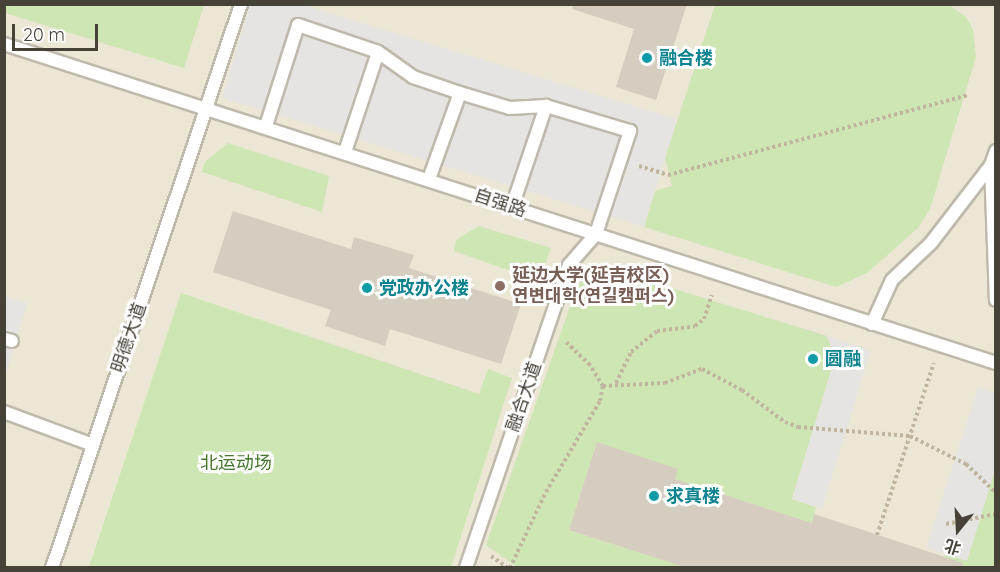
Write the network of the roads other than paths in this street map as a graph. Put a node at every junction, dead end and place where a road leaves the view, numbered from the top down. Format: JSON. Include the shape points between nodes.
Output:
{"nodes":[{"id":1,"x":241,"y":4,"type":"edge"},
{"id":2,"x":4,"y":44,"type":"edge"},
{"id":3,"x":378,"y":52,"type":"junction"},
{"id":4,"x":459,"y":93,"type":"junction"},
{"id":5,"x":546,"y":106,"type":"junction"},
{"id":6,"x":207,"y":108,"type":"junction"},
{"id":7,"x":266,"y":126,"type":"junction"},
{"id":8,"x":996,"y":151,"type":"edge"},
{"id":9,"x":345,"y":152,"type":"junction"},
{"id":10,"x":991,"y":165,"type":"junction"},
{"id":11,"x":429,"y":179,"type":"junction"},
{"id":12,"x":512,"y":207,"type":"junction"},
{"id":13,"x":596,"y":234,"type":"junction"},
{"id":14,"x":996,"y":300,"type":"edge"},
{"id":15,"x":872,"y":324,"type":"junction"},
{"id":16,"x":996,"y":363,"type":"edge"},
{"id":17,"x":4,"y":412,"type":"edge"},
{"id":18,"x":93,"y":445,"type":"junction"},
{"id":19,"x":52,"y":567,"type":"edge"},
{"id":20,"x":466,"y":567,"type":"edge"}],
"edges":[{"from":1,"to":6,"type":"lane","name":"明德大道"},
{"from":2,"to":6,"type":"lane","name":"自强路"},
{"from":3,"to":4,"type":"lane","via":[[413,77]]},
{"from":3,"to":7,"type":"lane","via":[[298,25]]},
{"from":3,"to":9,"type":"lane"},
{"from":4,"to":5,"type":"lane","via":[[510,108]]},
{"from":4,"to":11,"type":"lane"},
{"from":5,"to":12,"type":"lane"},
{"from":5,"to":13,"type":"lane","via":[[630,131]]},
{"from":6,"to":7,"type":"lane","name":"自强路"},
{"from":6,"to":18,"type":"lane","name":"明德大道"},
{"from":7,"to":9,"type":"lane","name":"自强路"},
{"from":8,"to":10,"type":"lane"},
{"from":9,"to":11,"type":"lane","name":"自强路"},
{"from":10,"to":14,"type":"lane"},
{"from":10,"to":15,"type":"lane","via":[[932,243],[892,280]]},
{"from":11,"to":12,"type":"lane","name":"自强路"},
{"from":12,"to":13,"type":"lane","name":"自强路"},
{"from":13,"to":15,"type":"lane","name":"自强路"},
{"from":13,"to":20,"type":"lane","name":"融合大道","via":[[569,265]]},
{"from":15,"to":16,"type":"lane","name":"自强路"},
{"from":17,"to":18,"type":"lane"},
{"from":18,"to":19,"type":"lane","name":"明德大道"}]}
